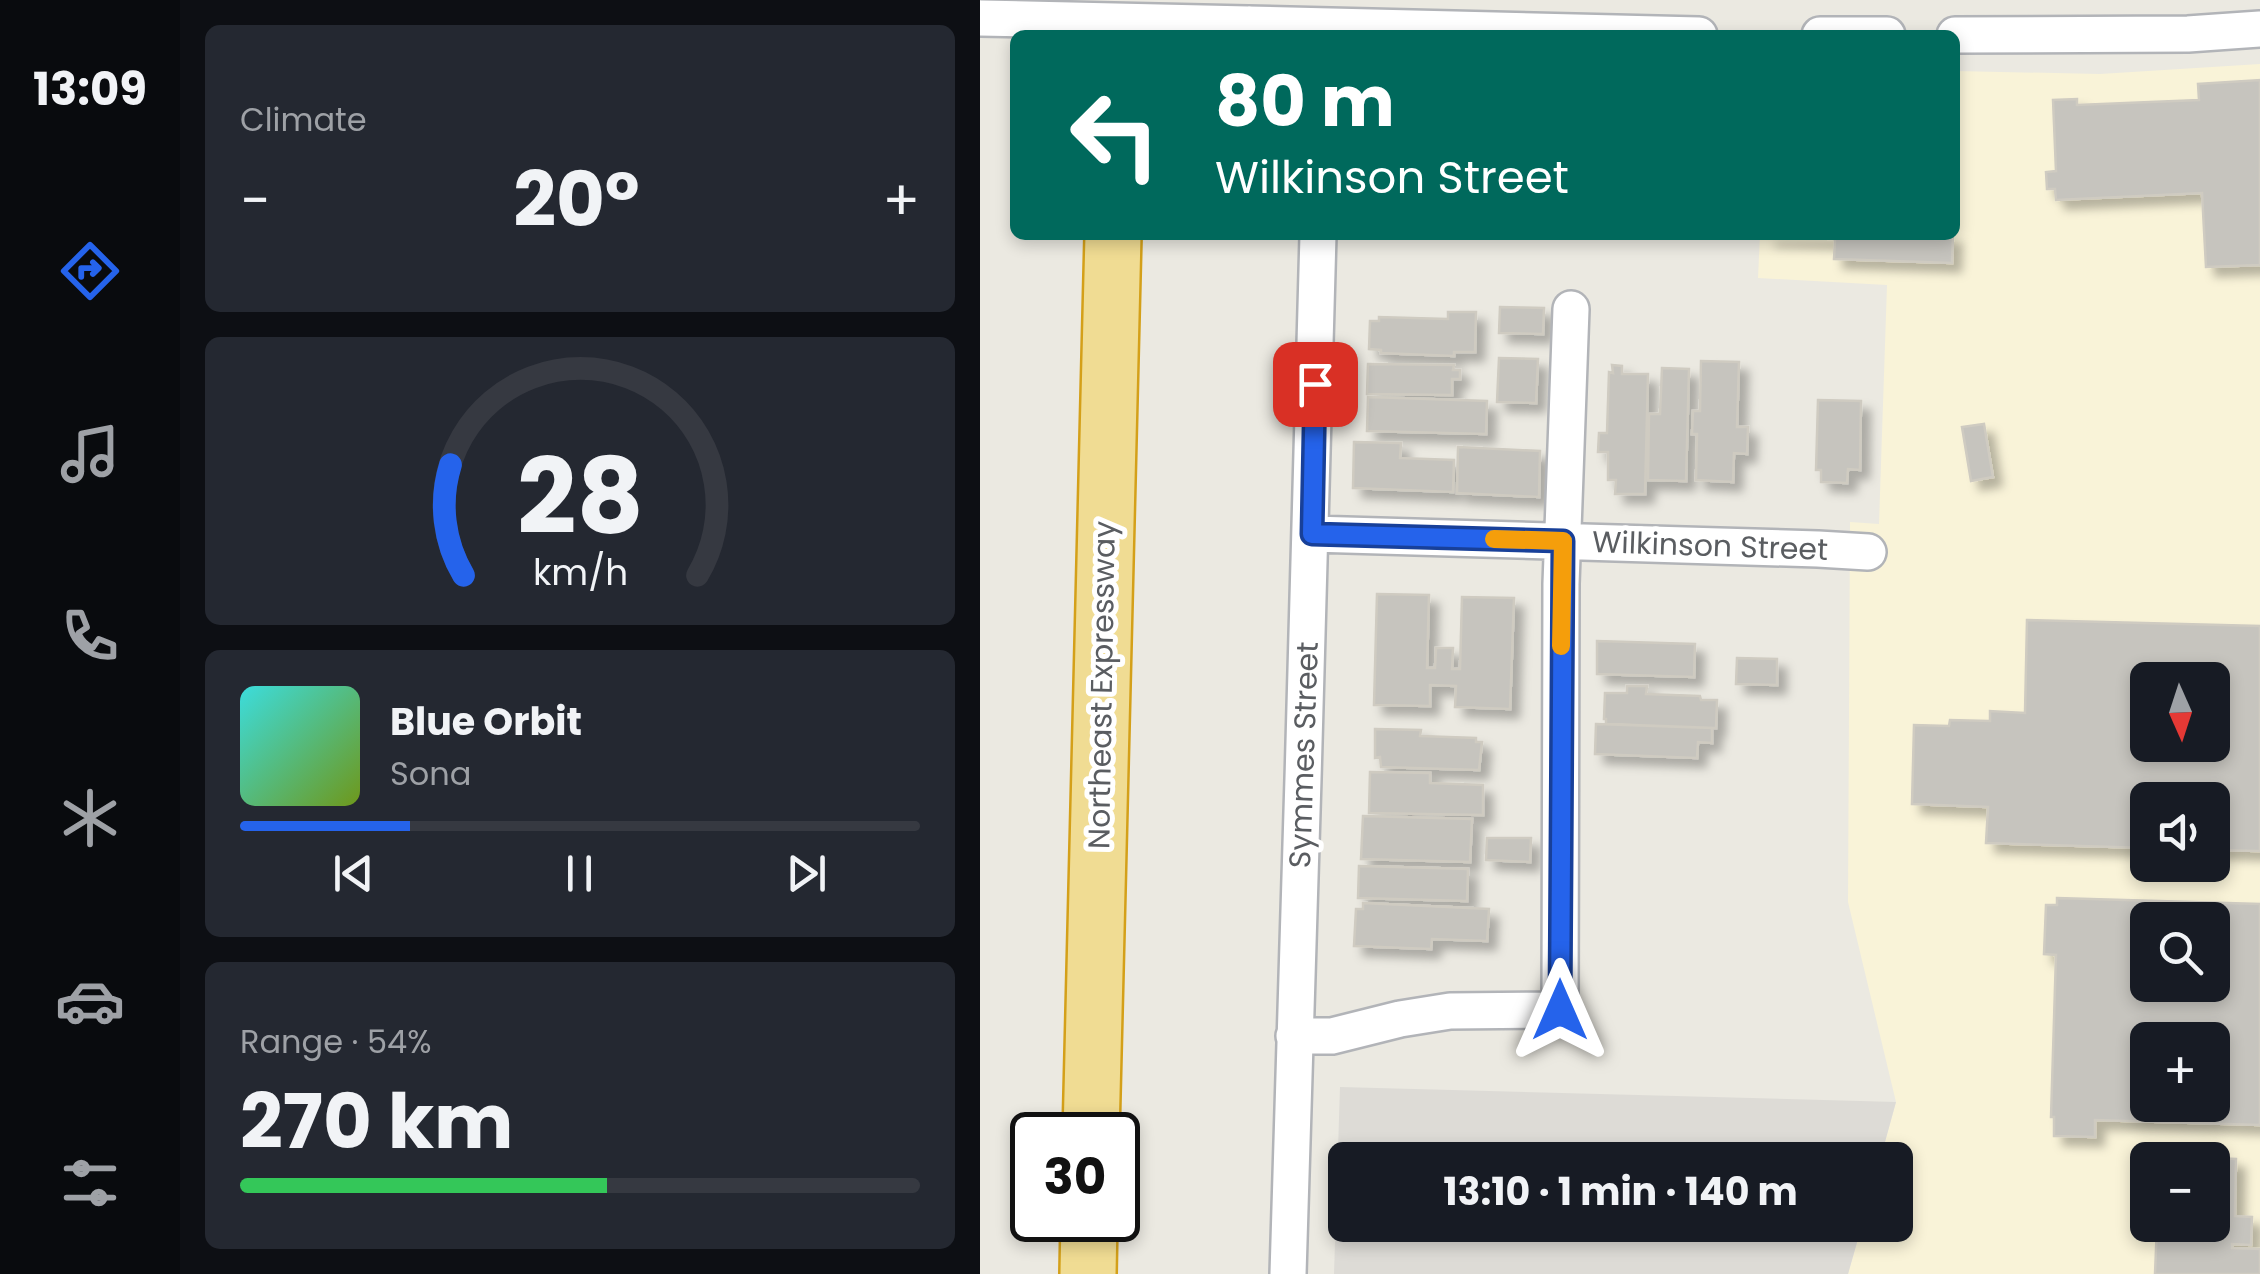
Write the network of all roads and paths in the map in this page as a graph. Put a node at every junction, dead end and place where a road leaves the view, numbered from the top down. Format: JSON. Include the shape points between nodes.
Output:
{"nodes":[{"id":1,"x":1119,"y":0,"type":"edge"},
{"id":2,"x":1580,"y":16,"type":"edge"},
{"id":3,"x":980,"y":18,"type":"edge"},
{"id":4,"x":1322,"y":20,"type":"edge"},
{"id":5,"x":2260,"y":29,"type":"edge"},
{"id":6,"x":1118,"y":30,"type":"edge"},
{"id":7,"x":1668,"y":30,"type":"edge"},
{"id":8,"x":1960,"y":36,"type":"edge"},
{"id":9,"x":1113,"y":240,"type":"edge"},
{"id":10,"x":1318,"y":240,"type":"edge"},
{"id":11,"x":1571,"y":309,"type":"dead end"},
{"id":12,"x":1312,"y":534,"type":"junction"},
{"id":13,"x":1563,"y":541,"type":"junction"},
{"id":14,"x":1868,"y":552,"type":"dead end"},
{"id":15,"x":1294,"y":1036,"type":"junction"},
{"id":16,"x":1092,"y":1112,"type":"edge"},
{"id":17,"x":1089,"y":1242,"type":"edge"},
{"id":18,"x":1088,"y":1274,"type":"edge"},
{"id":19,"x":1288,"y":1274,"type":"edge"}],
"edges":[{"from":1,"to":6,"type":"highway"},
{"from":2,"to":4,"type":"street"},
{"from":2,"to":7,"type":"street"},
{"from":3,"to":4,"type":"street","bridge":true},
{"from":5,"to":8,"type":"street"},
{"from":9,"to":16,"type":"highway","name":"Northeast Expressway"},
{"from":10,"to":12,"type":"street","name":"Symmes Street"},
{"from":11,"to":13,"type":"street"},
{"from":12,"to":13,"type":"street","name":"Wilkinson Street"},
{"from":12,"to":15,"type":"street","name":"Symmes Street"},
{"from":13,"to":14,"type":"street","name":"Wilkinson Street"},
{"from":13,"to":15,"type":"street","via":[[1560,1010],[1450,1011],[1332,1036]]},
{"from":15,"to":19,"type":"street","name":"Symmes Street"},
{"from":17,"to":18,"type":"highway"}]}
